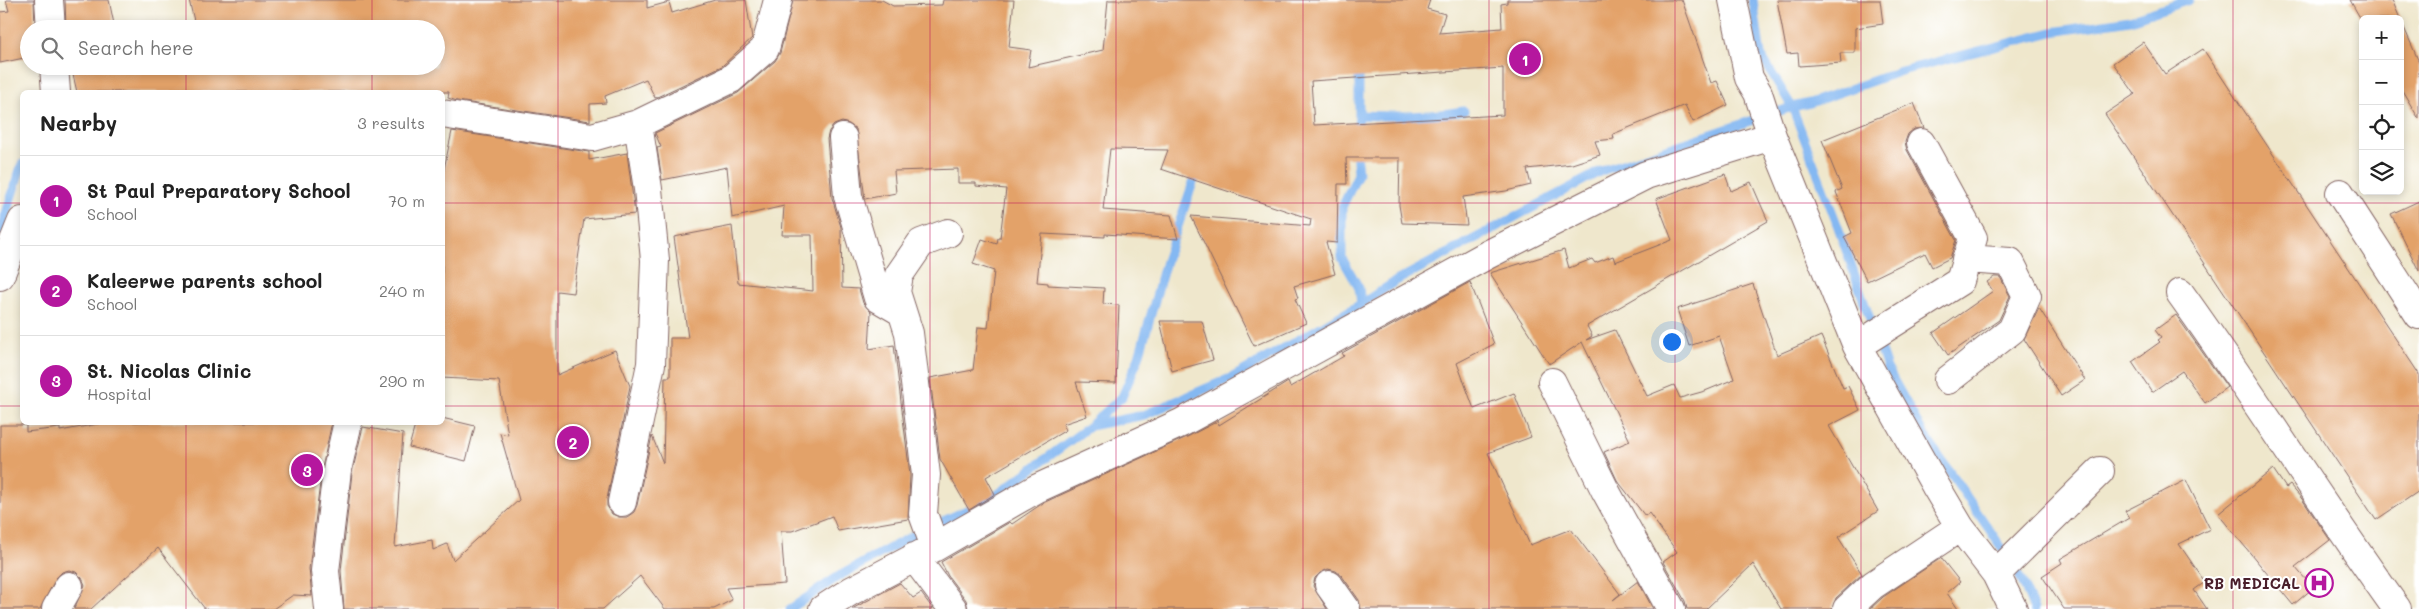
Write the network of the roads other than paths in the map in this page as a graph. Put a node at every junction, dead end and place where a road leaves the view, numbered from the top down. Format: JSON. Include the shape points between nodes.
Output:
{"nodes":[{"id":1,"x":49,"y":0,"type":"edge"},
{"id":2,"x":778,"y":0,"type":"edge"},
{"id":3,"x":1734,"y":0,"type":"edge"},
{"id":4,"x":50,"y":20,"type":"edge"},
{"id":5,"x":55,"y":75,"type":"edge"},
{"id":6,"x":56,"y":90,"type":"edge"},
{"id":7,"x":445,"y":114,"type":"edge"},
{"id":8,"x":638,"y":124,"type":"junction"},
{"id":9,"x":1769,"y":130,"type":"junction"},
{"id":10,"x":843,"y":138,"type":"dead end"},
{"id":11,"x":1922,"y":143,"type":"dead end"},
{"id":12,"x":2340,"y":193,"type":"dead end"},
{"id":13,"x":20,"y":226,"type":"edge"},
{"id":14,"x":948,"y":233,"type":"dead end"},
{"id":15,"x":1966,"y":259,"type":"junction"},
{"id":16,"x":0,"y":276,"type":"edge"},
{"id":17,"x":2180,"y":293,"type":"dead end"},
{"id":18,"x":902,"y":312,"type":"junction"},
{"id":19,"x":2419,"y":314,"type":"edge"},
{"id":20,"x":1857,"y":346,"type":"junction"},
{"id":21,"x":1948,"y":380,"type":"dead end"},
{"id":22,"x":1552,"y":382,"type":"dead end"},
{"id":23,"x":347,"y":425,"type":"edge"},
{"id":24,"x":2100,"y":472,"type":"dead end"},
{"id":25,"x":622,"y":502,"type":"dead end"},
{"id":26,"x":1960,"y":527,"type":"junction"},
{"id":27,"x":928,"y":548,"type":"junction"},
{"id":28,"x":1996,"y":574,"type":"junction"},
{"id":29,"x":1329,"y":584,"type":"dead end"},
{"id":30,"x":68,"y":586,"type":"dead end"},
{"id":31,"x":56,"y":609,"type":"edge"},
{"id":32,"x":329,"y":609,"type":"edge"},
{"id":33,"x":823,"y":609,"type":"edge"},
{"id":34,"x":953,"y":609,"type":"edge"},
{"id":35,"x":1346,"y":609,"type":"edge"},
{"id":36,"x":1671,"y":609,"type":"edge"},
{"id":37,"x":1847,"y":609,"type":"edge"},
{"id":38,"x":2013,"y":609,"type":"edge"},
{"id":39,"x":2397,"y":609,"type":"edge"}],
"edges":[{"from":1,"to":4,"type":"street"},
{"from":2,"to":8,"type":"street","via":[[765,49],[731,79]]},
{"from":3,"to":9,"type":"street","via":[[1749,78],[1758,93]]},
{"from":5,"to":6,"type":"street"},
{"from":7,"to":8,"type":"street","via":[[592,137]]},
{"from":8,"to":25,"type":"street","via":[[655,260],[654,298],[651,364]]},
{"from":9,"to":20,"type":"street"},
{"from":9,"to":27,"type":"street","via":[[1646,175],[1487,255],[1181,423],[1036,489]]},
{"from":10,"to":18,"type":"street","via":[[848,196],[878,298]]},
{"from":11,"to":15,"type":"street","via":[[1973,238]]},
{"from":12,"to":19,"type":"street"},
{"from":13,"to":16,"type":"street"},
{"from":14,"to":18,"type":"street","via":[[921,243],[899,276],[896,292]]},
{"from":15,"to":20,"type":"street","via":[[1960,281]]},
{"from":15,"to":21,"type":"street","via":[[2010,262],[2027,296],[2012,330]]},
{"from":17,"to":39,"type":"street","via":[[2227,358],[2334,522]]},
{"from":18,"to":27,"type":"street","via":[[909,333],[926,475],[923,514]]},
{"from":20,"to":26,"type":"street"},
{"from":22,"to":36,"type":"street","via":[[1605,490]]},
{"from":23,"to":32,"type":"street","via":[[337,470],[325,571]]},
{"from":24,"to":28,"type":"street"},
{"from":26,"to":28,"type":"street"},
{"from":26,"to":37,"type":"street","via":[[1872,585]]},
{"from":27,"to":33,"type":"street"},
{"from":27,"to":34,"type":"street"},
{"from":28,"to":38,"type":"street"},
{"from":29,"to":35,"type":"street"},
{"from":30,"to":31,"type":"street"}]}
